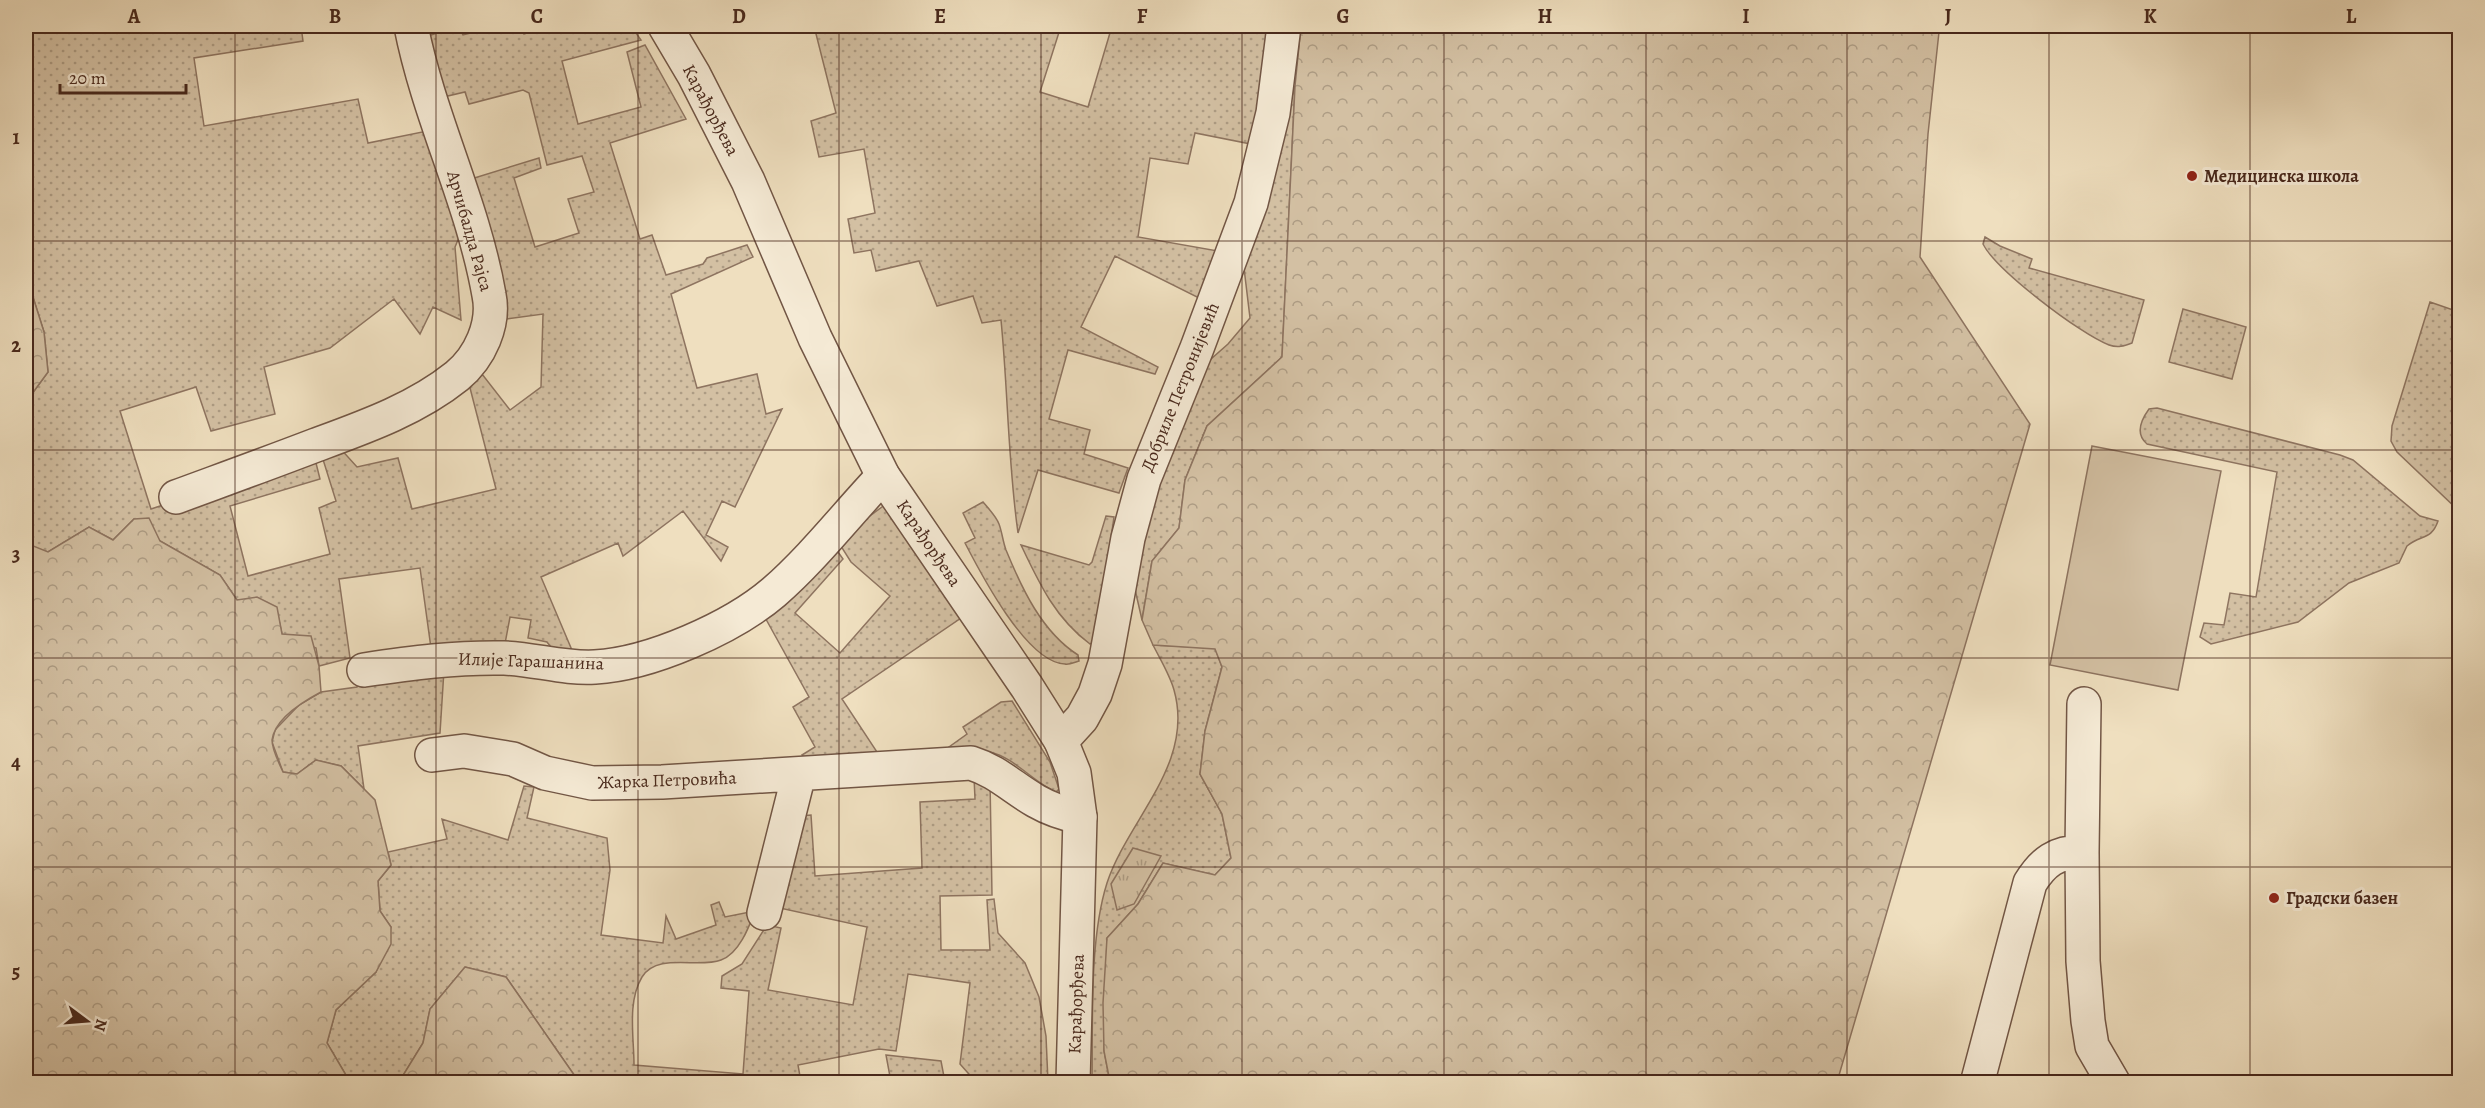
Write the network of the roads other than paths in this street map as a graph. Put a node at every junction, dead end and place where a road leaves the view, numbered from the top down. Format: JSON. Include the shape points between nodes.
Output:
{"nodes":[{"id":1,"x":411,"y":26,"type":"edge"},
{"id":2,"x":665,"y":26,"type":"edge"},
{"id":3,"x":1284,"y":26,"type":"edge"},
{"id":4,"x":882,"y":476,"type":"junction"},
{"id":5,"x":176,"y":497,"type":"dead end"},
{"id":6,"x":364,"y":670,"type":"dead end"},
{"id":7,"x":2084,"y":704,"type":"dead end"},
{"id":8,"x":1061,"y":741,"type":"junction"},
{"id":9,"x":432,"y":755,"type":"dead end"},
{"id":10,"x":799,"y":774,"type":"junction"},
{"id":11,"x":1080,"y":817,"type":"junction"},
{"id":12,"x":2082,"y":852,"type":"junction"},
{"id":13,"x":764,"y":913,"type":"dead end"},
{"id":14,"x":1978,"y":1080,"type":"dead end"},
{"id":15,"x":1073,"y":1083,"type":"edge"},
{"id":16,"x":2113,"y":1083,"type":"edge"}],
"edges":[{"from":1,"to":5,"type":"street","name":"Арчибалда Рајса","via":[[490,297],[490,322],[482,345],[459,375],[409,408]]},
{"from":2,"to":4,"type":"street","name":"Карађорђева","via":[[748,181],[815,338]]},
{"from":3,"to":8,"type":"street","name":"Добриле Петронијевић","via":[[1273,113],[1251,203],[1144,480],[1095,694],[1082,718]]},
{"from":4,"to":6,"type":"street","name":"Илије Гарашанина","via":[[773,592],[737,617],[670,650],[594,667],[506,658],[441,658]]},
{"from":4,"to":8,"type":"street","name":"Карађорђева"},
{"from":7,"to":12,"type":"street"},
{"from":8,"to":11,"type":"street","name":"Карађорђева","via":[[1074,773]]},
{"from":9,"to":10,"type":"street","name":"Жарка Петровића","via":[[464,751],[513,759],[545,773],[592,783]]},
{"from":10,"to":11,"type":"street","name":"Жарка Петровића","via":[[971,764],[988,768],[1035,801]]},
{"from":10,"to":13,"type":"street"},
{"from":11,"to":15,"type":"street","name":"Карађорђева"},
{"from":12,"to":14,"type":"street","via":[[2052,858],[2041,866],[2030,884]]},
{"from":12,"to":16,"type":"street","via":[[2088,1021],[2092,1046]]}]}
